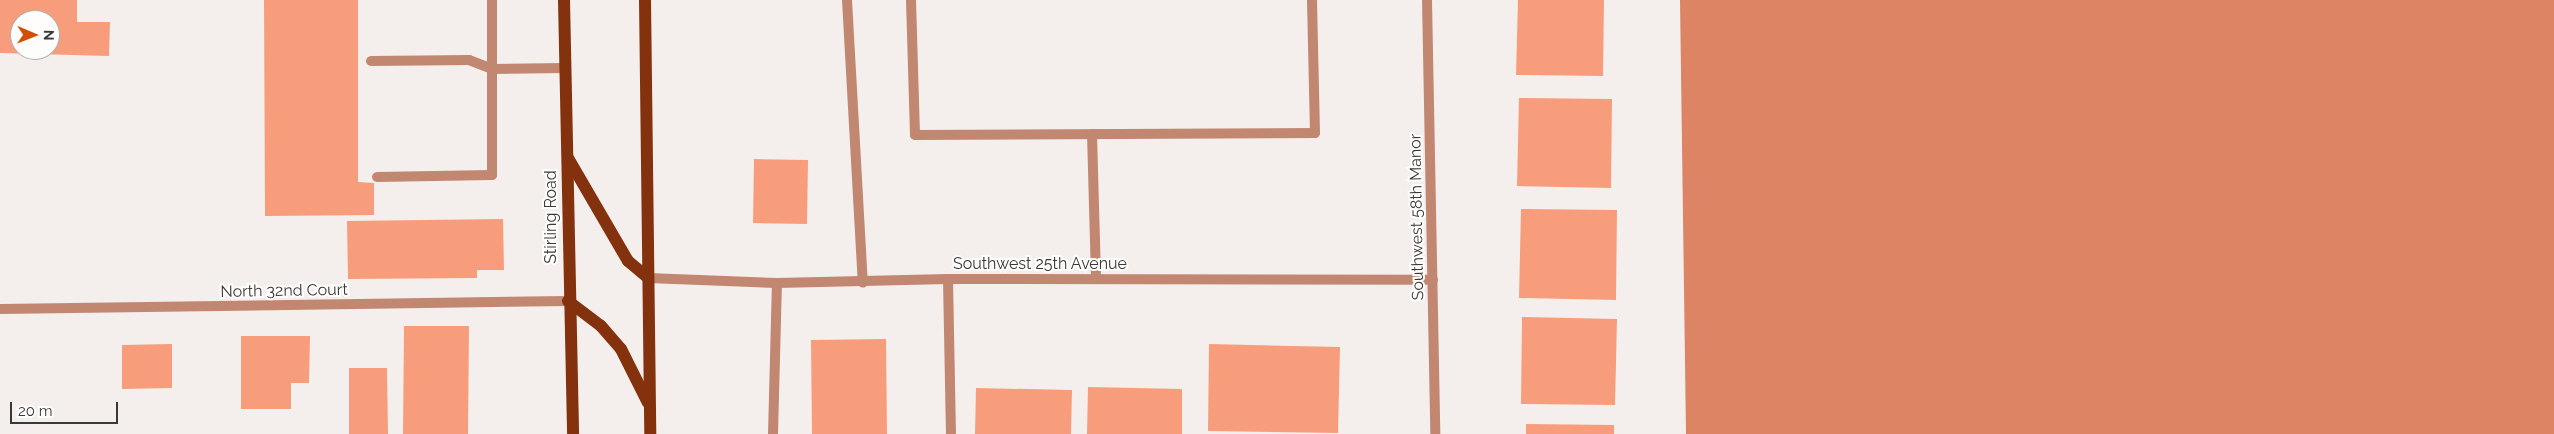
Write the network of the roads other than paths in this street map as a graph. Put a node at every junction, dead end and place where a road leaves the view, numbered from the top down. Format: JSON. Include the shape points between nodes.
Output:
{"nodes":[{"id":1,"x":492,"y":0,"type":"edge"},
{"id":2,"x":564,"y":0,"type":"edge"},
{"id":3,"x":645,"y":0,"type":"edge"},
{"id":4,"x":847,"y":0,"type":"edge"},
{"id":5,"x":912,"y":0,"type":"edge"},
{"id":6,"x":1312,"y":0,"type":"edge"},
{"id":7,"x":1427,"y":0,"type":"edge"},
{"id":8,"x":371,"y":60,"type":"dead end"},
{"id":9,"x":566,"y":68,"type":"junction"},
{"id":10,"x":492,"y":69,"type":"junction"},
{"id":11,"x":1092,"y":134,"type":"junction"},
{"id":12,"x":567,"y":155,"type":"junction"},
{"id":13,"x":377,"y":177,"type":"dead end"},
{"id":14,"x":648,"y":278,"type":"junction"},
{"id":15,"x":948,"y":279,"type":"junction"},
{"id":16,"x":1096,"y":279,"type":"junction"},
{"id":17,"x":1433,"y":280,"type":"junction"},
{"id":18,"x":777,"y":283,"type":"junction"},
{"id":19,"x":863,"y":283,"type":"junction"},
{"id":20,"x":568,"y":301,"type":"junction"},
{"id":21,"x":0,"y":309,"type":"edge"},
{"id":22,"x":650,"y":408,"type":"junction"},
{"id":23,"x":572,"y":434,"type":"edge"},
{"id":24,"x":650,"y":434,"type":"edge"},
{"id":25,"x":773,"y":434,"type":"edge"},
{"id":26,"x":951,"y":434,"type":"edge"},
{"id":27,"x":1435,"y":434,"type":"edge"}],
"edges":[{"from":1,"to":10,"type":"street"},
{"from":2,"to":9,"type":"main road","name":"Stirling Road"},
{"from":3,"to":14,"type":"main road"},
{"from":4,"to":19,"type":"street"},
{"from":5,"to":11,"type":"street","via":[[915,134]]},
{"from":6,"to":11,"type":"street","via":[[1315,133]]},
{"from":7,"to":17,"type":"street","name":"Southwest 58th Manor"},
{"from":8,"to":10,"type":"street","via":[[469,60]]},
{"from":9,"to":10,"type":"street"},
{"from":9,"to":12,"type":"main road","name":"Stirling Road"},
{"from":10,"to":13,"type":"street","via":[[492,175]]},
{"from":11,"to":16,"type":"street"},
{"from":12,"to":14,"type":"main road","via":[[628,261]]},
{"from":12,"to":20,"type":"main road","name":"Stirling Road"},
{"from":14,"to":18,"type":"street","name":"Southwest 25th Avenue"},
{"from":14,"to":22,"type":"main road"},
{"from":15,"to":16,"type":"street","name":"Southwest 25th Avenue"},
{"from":15,"to":19,"type":"street","name":"Southwest 25th Avenue"},
{"from":15,"to":26,"type":"street"},
{"from":16,"to":17,"type":"street","name":"Southwest 25th Avenue"},
{"from":17,"to":27,"type":"street","name":"Southwest 58th Manor"},
{"from":18,"to":19,"type":"street","name":"Southwest 25th Avenue"},
{"from":18,"to":25,"type":"street"},
{"from":20,"to":21,"type":"street","name":"North 32nd Court"},
{"from":20,"to":22,"type":"main road","via":[[601,326],[621,349]]},
{"from":20,"to":23,"type":"main road","name":"Stirling Road"},
{"from":22,"to":24,"type":"main road"}]}
